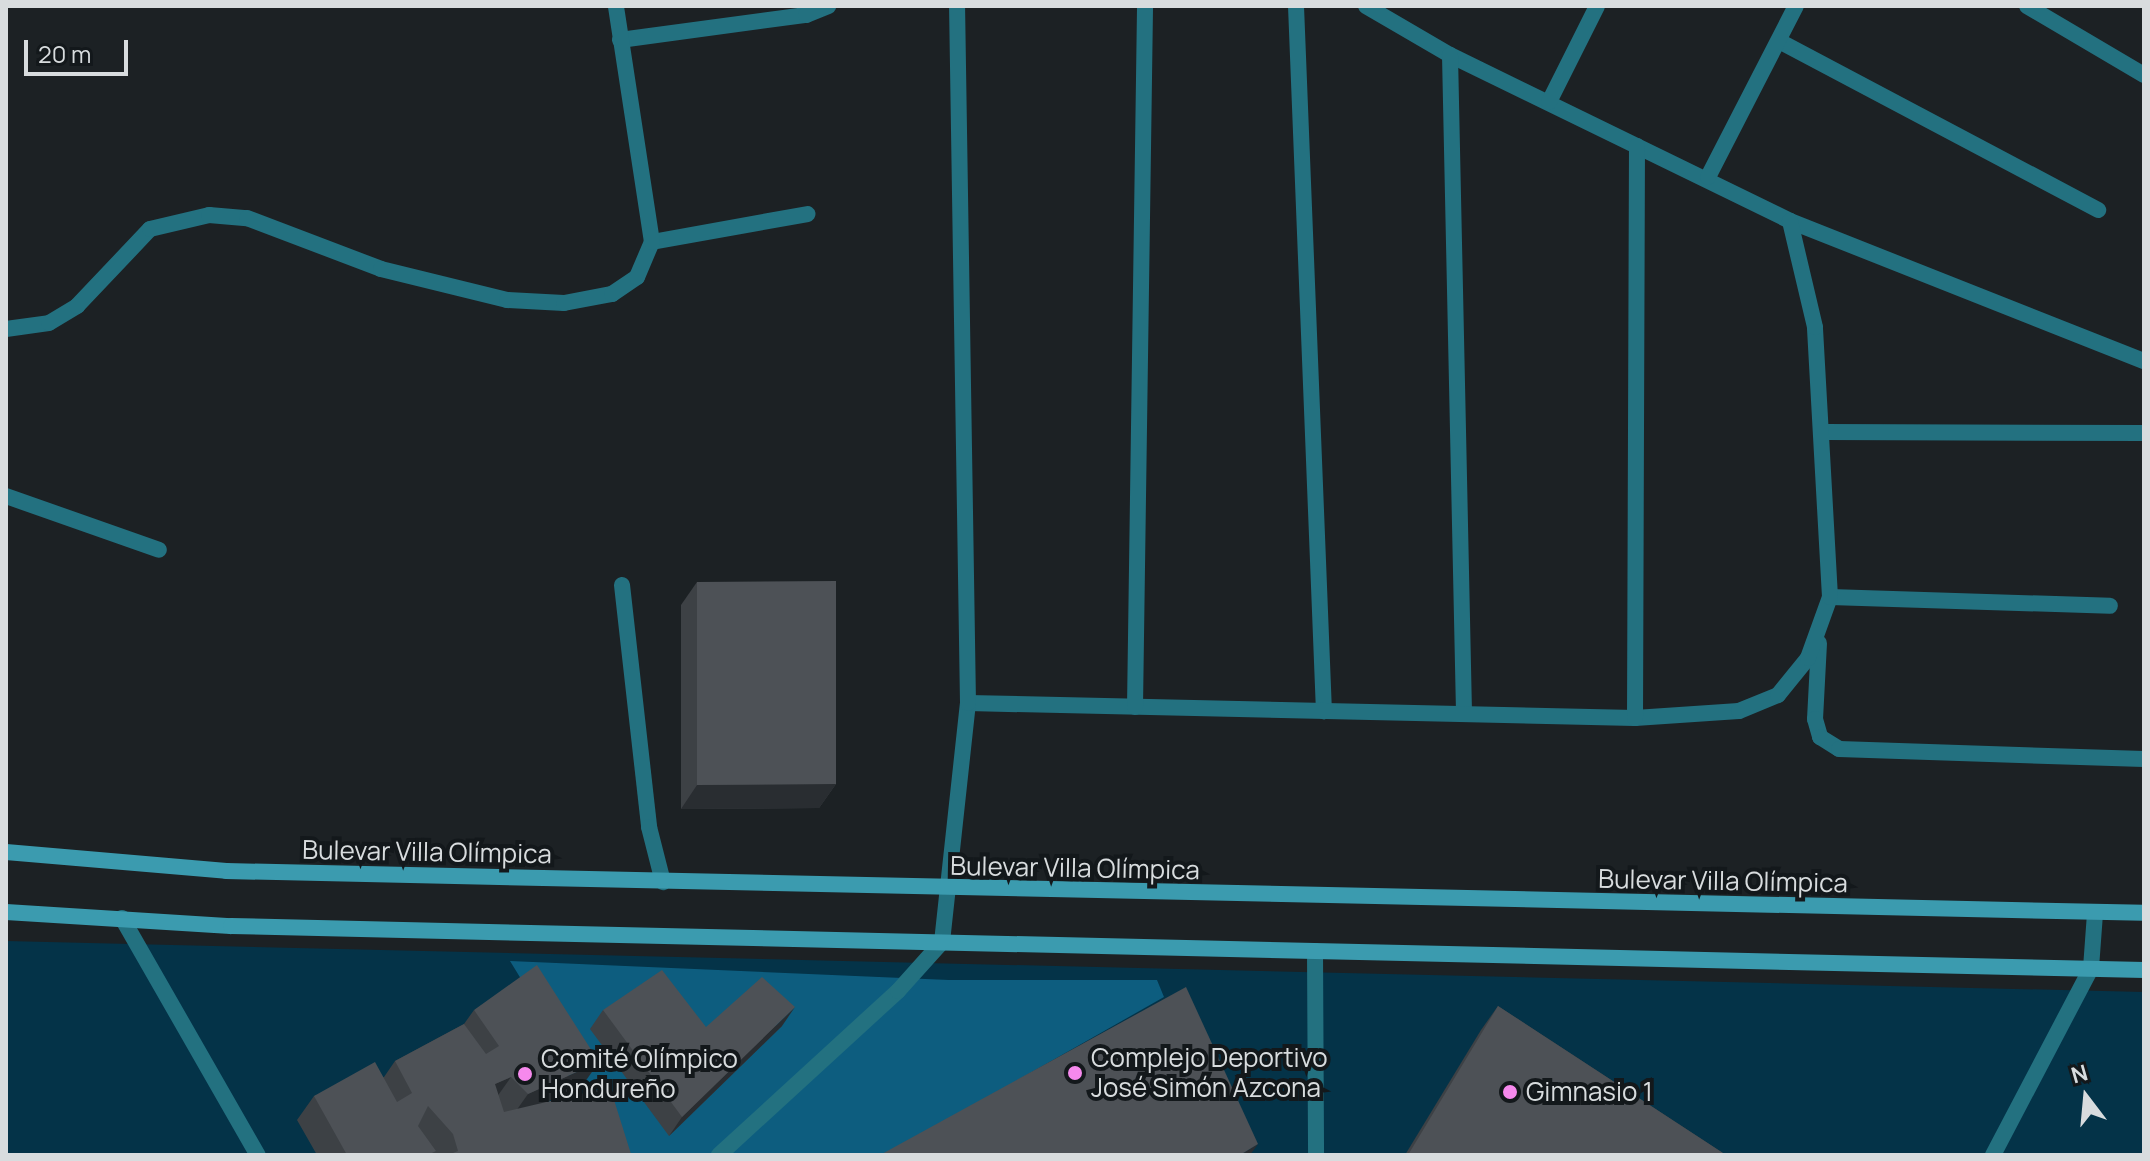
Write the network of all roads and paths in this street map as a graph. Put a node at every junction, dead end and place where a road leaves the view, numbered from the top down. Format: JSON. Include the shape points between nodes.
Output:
{"nodes":[{"id":1,"x":616,"y":6,"type":"edge"},
{"id":2,"x":828,"y":6,"type":"edge"},
{"id":3,"x":957,"y":6,"type":"edge"},
{"id":4,"x":1145,"y":6,"type":"edge"},
{"id":5,"x":1296,"y":6,"type":"edge"},
{"id":6,"x":1366,"y":6,"type":"edge"},
{"id":7,"x":1597,"y":6,"type":"edge"},
{"id":8,"x":1796,"y":6,"type":"edge"},
{"id":9,"x":2027,"y":6,"type":"edge"},
{"id":10,"x":620,"y":40,"type":"junction"},
{"id":11,"x":1781,"y":42,"type":"junction"},
{"id":12,"x":1450,"y":55,"type":"junction"},
{"id":13,"x":2144,"y":75,"type":"edge"},
{"id":14,"x":1549,"y":102,"type":"junction"},
{"id":15,"x":1637,"y":146,"type":"junction"},
{"id":16,"x":1708,"y":177,"type":"junction"},
{"id":17,"x":2098,"y":210,"type":"dead end"},
{"id":18,"x":807,"y":214,"type":"dead end"},
{"id":19,"x":1790,"y":221,"type":"junction"},
{"id":20,"x":652,"y":242,"type":"junction"},
{"id":21,"x":6,"y":329,"type":"edge"},
{"id":22,"x":2144,"y":361,"type":"edge"},
{"id":23,"x":1824,"y":432,"type":"junction"},
{"id":24,"x":2144,"y":433,"type":"edge"},
{"id":25,"x":6,"y":496,"type":"edge"},
{"id":26,"x":159,"y":550,"type":"dead end"},
{"id":27,"x":622,"y":585,"type":"dead end"},
{"id":28,"x":1830,"y":597,"type":"junction"},
{"id":29,"x":2110,"y":606,"type":"dead end"},
{"id":30,"x":1819,"y":633,"type":"junction"},
{"id":31,"x":968,"y":703,"type":"junction"},
{"id":32,"x":1135,"y":707,"type":"junction"},
{"id":33,"x":1324,"y":711,"type":"junction"},
{"id":34,"x":1464,"y":712,"type":"junction"},
{"id":35,"x":1635,"y":718,"type":"junction"},
{"id":36,"x":2144,"y":759,"type":"edge"},
{"id":37,"x":6,"y":852,"type":"edge"},
{"id":38,"x":663,"y":882,"type":"junction"},
{"id":39,"x":946,"y":889,"type":"junction"},
{"id":40,"x":6,"y":912,"type":"edge"},
{"id":41,"x":2095,"y":913,"type":"junction"},
{"id":42,"x":2144,"y":913,"type":"edge"},
{"id":43,"x":122,"y":918,"type":"junction"},
{"id":44,"x":942,"y":942,"type":"junction"},
{"id":45,"x":1315,"y":951,"type":"junction"},
{"id":46,"x":2091,"y":968,"type":"junction"},
{"id":47,"x":2144,"y":970,"type":"edge"},
{"id":48,"x":258,"y":1155,"type":"edge"},
{"id":49,"x":719,"y":1155,"type":"edge"},
{"id":50,"x":1316,"y":1155,"type":"edge"},
{"id":51,"x":1993,"y":1155,"type":"edge"}],
"edges":[{"from":1,"to":10,"type":"street"},
{"from":2,"to":10,"type":"street","via":[[806,15]]},
{"from":3,"to":31,"type":"street"},
{"from":4,"to":32,"type":"street"},
{"from":5,"to":33,"type":"street"},
{"from":6,"to":12,"type":"street"},
{"from":7,"to":14,"type":"street"},
{"from":8,"to":11,"type":"street"},
{"from":9,"to":13,"type":"street"},
{"from":10,"to":20,"type":"street"},
{"from":11,"to":16,"type":"street"},
{"from":11,"to":17,"type":"street"},
{"from":12,"to":14,"type":"street"},
{"from":12,"to":34,"type":"street"},
{"from":14,"to":15,"type":"street"},
{"from":15,"to":16,"type":"street"},
{"from":15,"to":35,"type":"street"},
{"from":16,"to":19,"type":"street"},
{"from":18,"to":20,"type":"street"},
{"from":19,"to":22,"type":"street"},
{"from":19,"to":23,"type":"street","via":[[1815,327]]},
{"from":20,"to":21,"type":"street","via":[[637,277],[612,294],[564,303],[507,300],[381,269],[247,218],[174,219],[150,229],[77,306],[49,323]]},
{"from":23,"to":24,"type":"street"},
{"from":23,"to":28,"type":"street"},
{"from":25,"to":26,"type":"street"},
{"from":27,"to":38,"type":"street","via":[[649,827]]},
{"from":28,"to":29,"type":"street"},
{"from":28,"to":30,"type":"street"},
{"from":30,"to":35,"type":"street","via":[[1808,658],[1778,695],[1739,711]]},
{"from":30,"to":36,"type":"street","via":[[1815,719],[1820,737],[1839,749]]},
{"from":31,"to":32,"type":"street"},
{"from":31,"to":39,"type":"street"},
{"from":32,"to":33,"type":"street"},
{"from":33,"to":34,"type":"street"},
{"from":34,"to":35,"type":"street"},
{"from":37,"to":38,"type":"main road","name":"Bulevar Villa Olímpica","via":[[226,871]]},
{"from":38,"to":39,"type":"main road","name":"Bulevar Villa Olímpica"},
{"from":39,"to":41,"type":"main road","name":"Bulevar Villa Olímpica"},
{"from":39,"to":44,"type":"street"},
{"from":40,"to":43,"type":"main road"},
{"from":41,"to":42,"type":"main road","name":"Bulevar Villa Olímpica"},
{"from":41,"to":46,"type":"street"},
{"from":43,"to":44,"type":"main road","via":[[231,926]]},
{"from":43,"to":48,"type":"street"},
{"from":44,"to":45,"type":"main road"},
{"from":44,"to":49,"type":"street","via":[[898,991]]},
{"from":45,"to":46,"type":"main road"},
{"from":45,"to":50,"type":"street"},
{"from":46,"to":47,"type":"main road"},
{"from":46,"to":51,"type":"street"}]}
